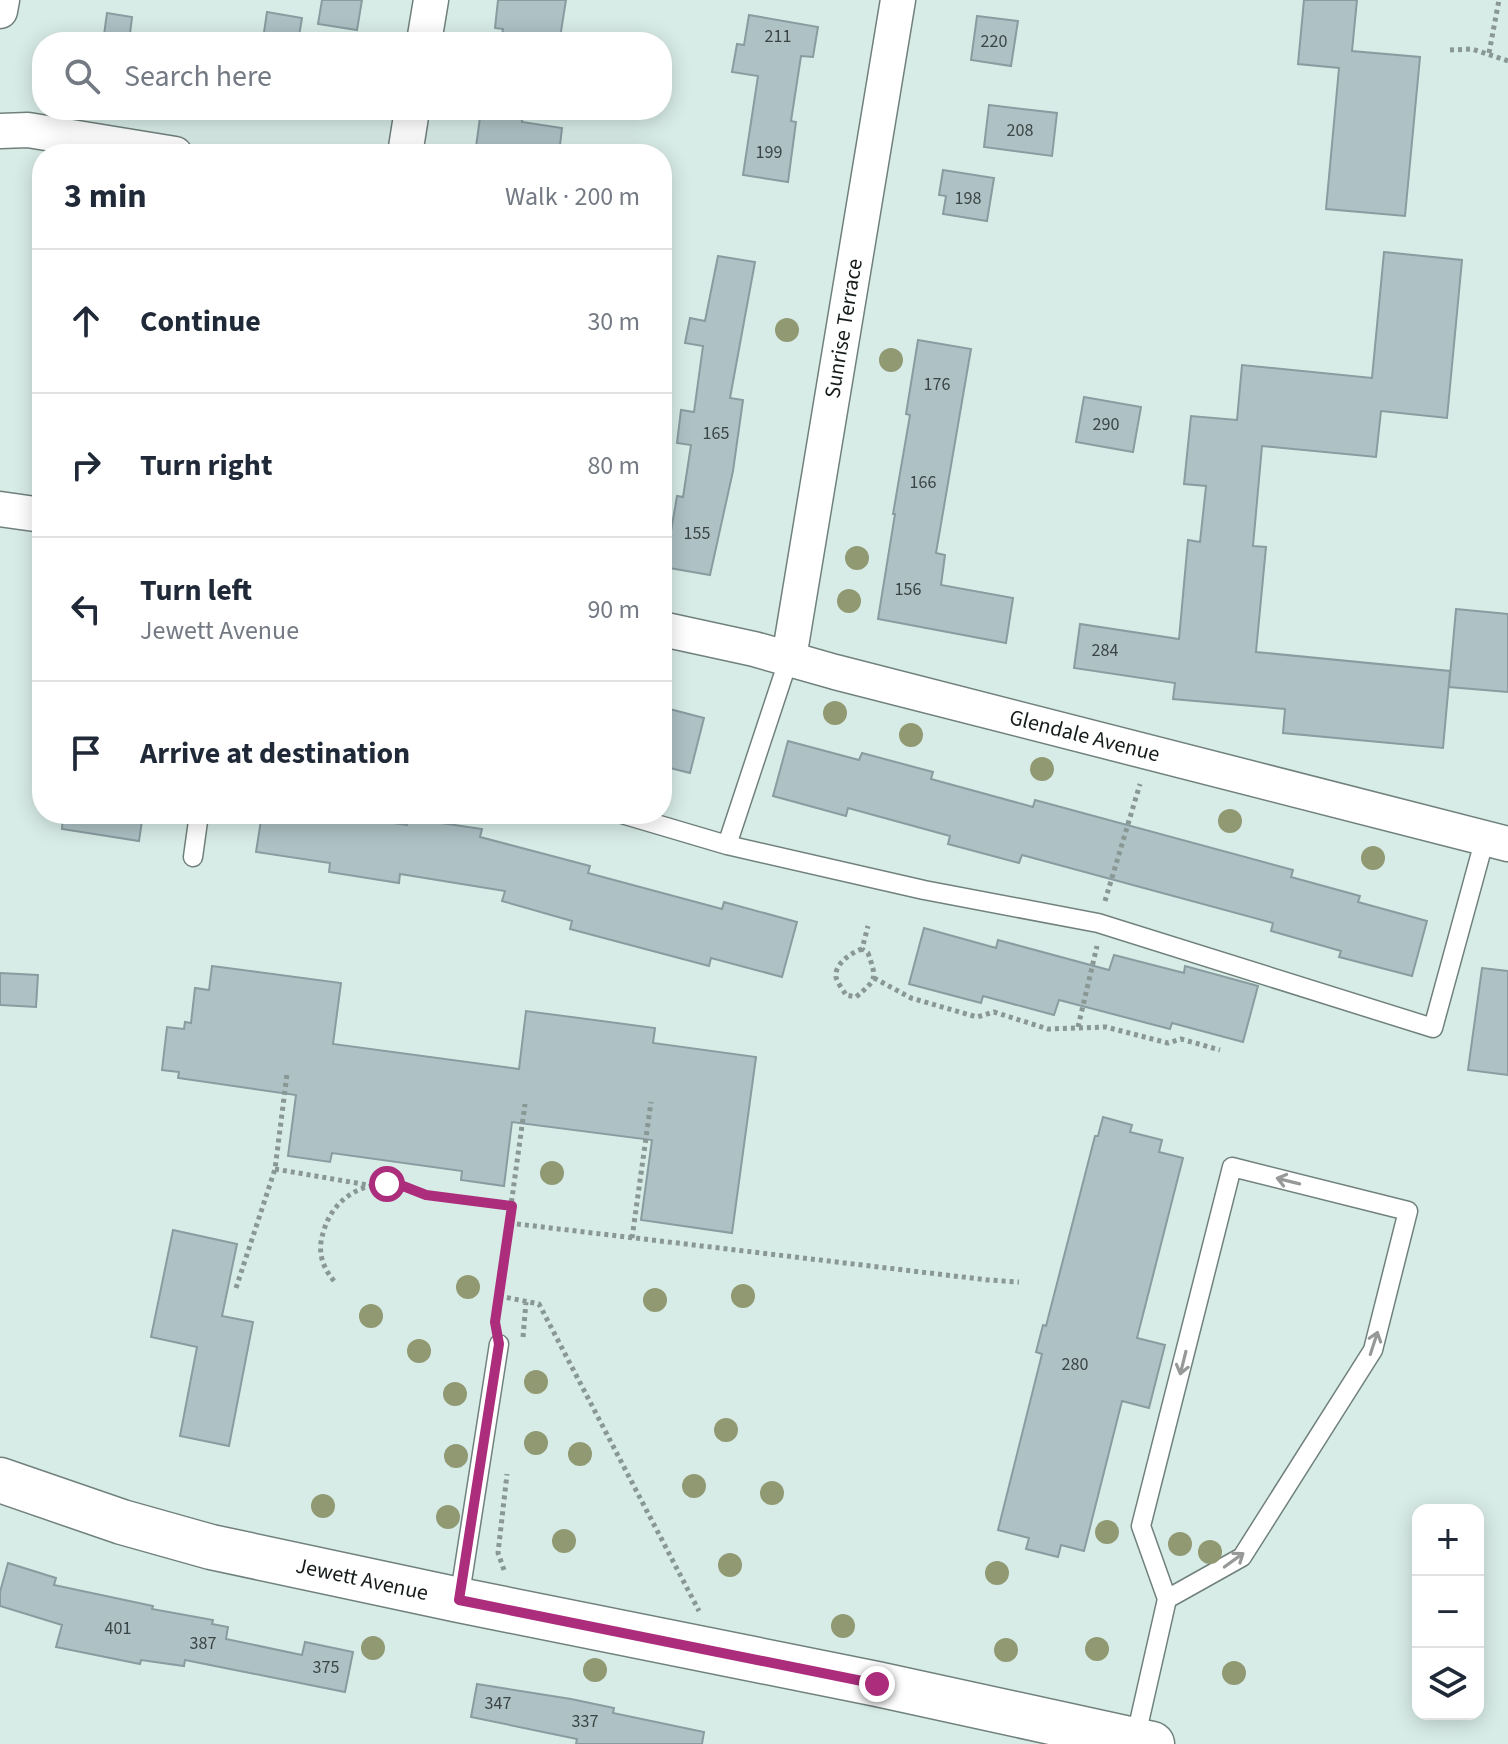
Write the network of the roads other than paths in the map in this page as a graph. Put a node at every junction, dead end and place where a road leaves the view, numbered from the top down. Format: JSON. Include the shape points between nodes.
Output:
{"nodes":[{"id":1,"x":2,"y":0,"type":"edge"},
{"id":2,"x":431,"y":0,"type":"edge"},
{"id":3,"x":898,"y":0,"type":"edge"},
{"id":4,"x":0,"y":11,"type":"edge"},
{"id":5,"x":426,"y":32,"type":"edge"},
{"id":6,"x":410,"y":120,"type":"edge"},
{"id":7,"x":0,"y":131,"type":"edge"},
{"id":8,"x":114,"y":144,"type":"edge"},
{"id":9,"x":407,"y":144,"type":"edge"},
{"id":10,"x":0,"y":509,"type":"edge"},
{"id":11,"x":32,"y":514,"type":"edge"},
{"id":12,"x":672,"y":631,"type":"edge"},
{"id":13,"x":789,"y":658,"type":"junction"},
{"id":14,"x":198,"y":824,"type":"edge"},
{"id":15,"x":656,"y":824,"type":"edge"},
{"id":16,"x":1497,"y":841,"type":"edge"},
{"id":17,"x":727,"y":845,"type":"junction"},
{"id":18,"x":193,"y":857,"type":"dead end"},
{"id":19,"x":499,"y":1344,"type":"road end"},
{"id":20,"x":0,"y":1480,"type":"edge"},
{"id":21,"x":1167,"y":1599,"type":"junction"},
{"id":22,"x":459,"y":1600,"type":"junction"},
{"id":23,"x":1143,"y":1742,"type":"edge"}],
"edges":[{"from":1,"to":4,"type":"street"},
{"from":2,"to":5,"type":"street"},
{"from":3,"to":13,"type":"street","name":"Sunrise Terrace"},
{"from":6,"to":9,"type":"street"},
{"from":7,"to":8,"type":"street","via":[[28,130]]},
{"from":10,"to":11,"type":"street"},
{"from":12,"to":13,"type":"street","name":"Glendale Avenue"},
{"from":13,"to":16,"type":"street","name":"Glendale Avenue"},
{"from":13,"to":17,"type":"lane"},
{"from":14,"to":18,"type":"lane"},
{"from":15,"to":17,"type":"lane"},
{"from":16,"to":17,"type":"lane","via":[[1433,1028],[1098,923]]},
{"from":19,"to":22,"type":"lane"},
{"from":20,"to":22,"type":"main road","name":"Jewett Avenue","via":[[211,1547]]},
{"from":21,"to":21,"type":"lane","one_way":true,"via":[[1242,1557],[1373,1350],[1408,1211],[1232,1167],[1141,1526]]},
{"from":21,"to":23,"type":"lane"},
{"from":22,"to":23,"type":"main road","name":"Jewett Avenue"}]}
